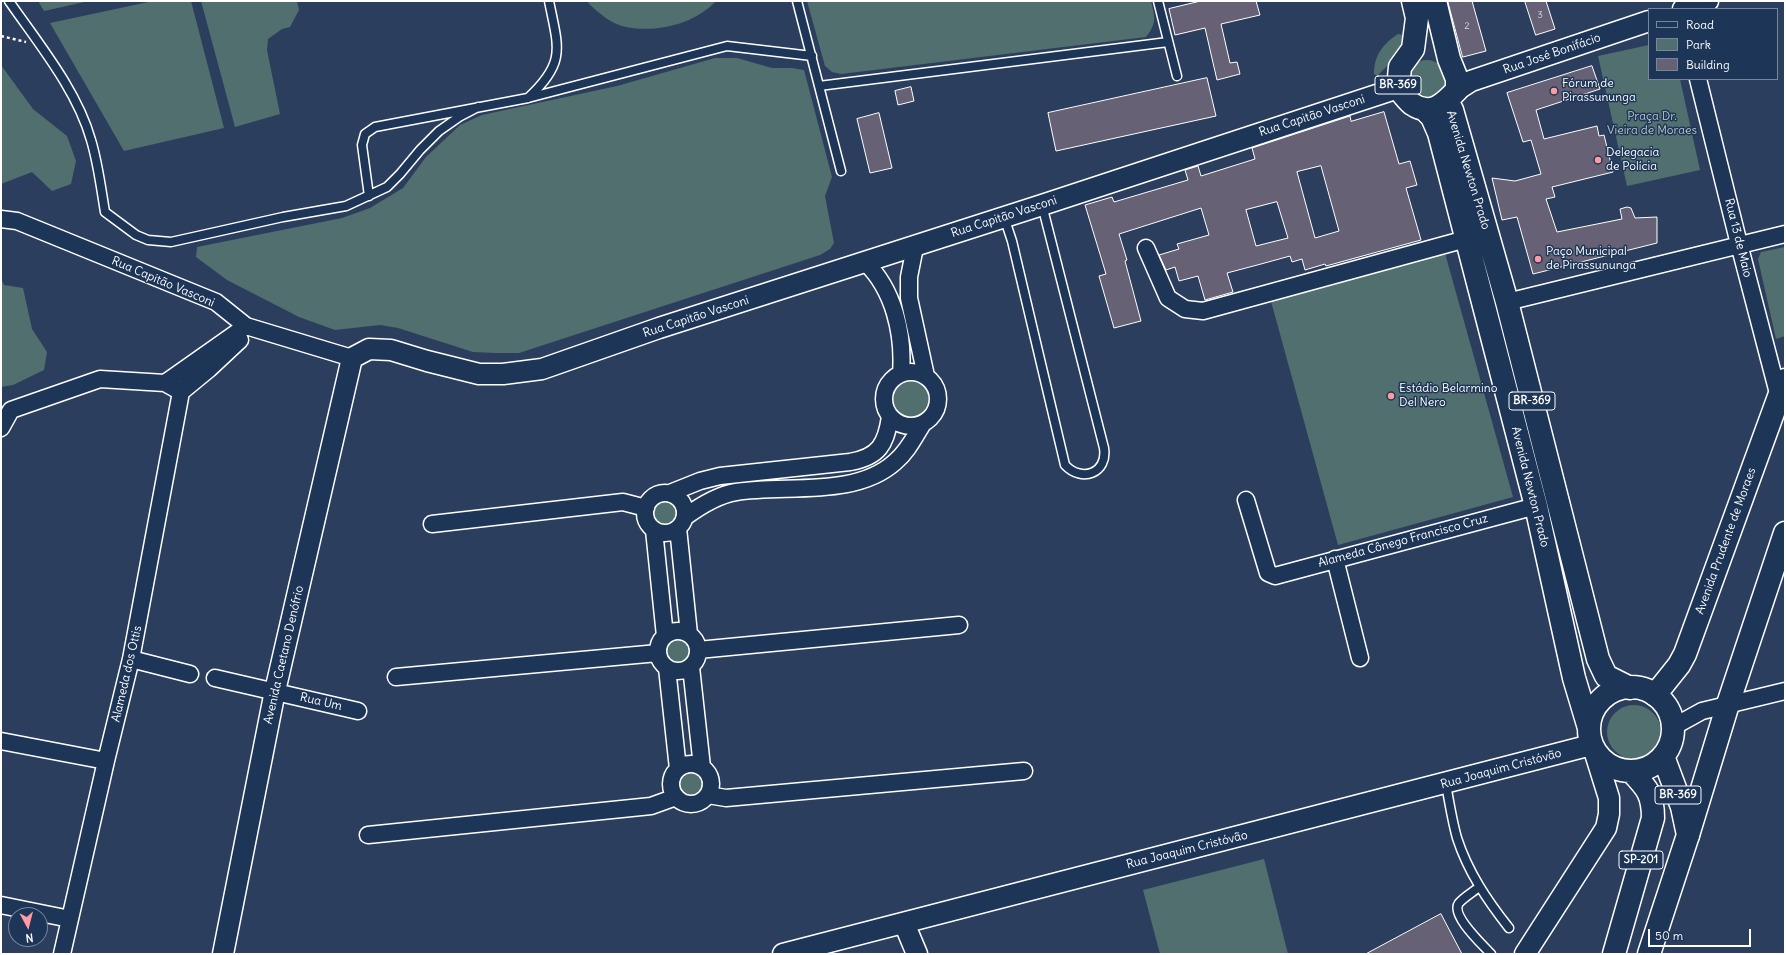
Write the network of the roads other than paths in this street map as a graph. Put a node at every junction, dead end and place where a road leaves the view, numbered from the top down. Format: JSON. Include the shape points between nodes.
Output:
{"nodes":[{"id":1,"x":9,"y":1,"type":"edge"},
{"id":2,"x":549,"y":1,"type":"edge"},
{"id":3,"x":797,"y":1,"type":"edge"},
{"id":4,"x":1158,"y":1,"type":"edge"},
{"id":5,"x":1413,"y":1,"type":"edge"},
{"id":6,"x":1435,"y":1,"type":"edge"},
{"id":7,"x":1708,"y":1,"type":"edge"},
{"id":8,"x":1685,"y":8,"type":"edge"},
{"id":9,"x":1648,"y":21,"type":"edge"},
{"id":10,"x":1168,"y":42,"type":"junction"},
{"id":11,"x":1413,"y":49,"type":"junction"},
{"id":12,"x":812,"y":56,"type":"junction"},
{"id":13,"x":1449,"y":59,"type":"junction"},
{"id":14,"x":1176,"y":76,"type":"dead end"},
{"id":15,"x":1698,"y":80,"type":"edge"},
{"id":16,"x":819,"y":86,"type":"junction"},
{"id":17,"x":1398,"y":88,"type":"junction"},
{"id":18,"x":1452,"y":96,"type":"junction"},
{"id":19,"x":528,"y":98,"type":"junction"},
{"id":20,"x":478,"y":107,"type":"junction"},
{"id":21,"x":1425,"y":110,"type":"junction"},
{"id":22,"x":841,"y":171,"type":"dead end"},
{"id":23,"x":369,"y":196,"type":"junction"},
{"id":24,"x":1042,"y":206,"type":"junction"},
{"id":25,"x":1004,"y":217,"type":"junction"},
{"id":26,"x":1,"y":219,"type":"edge"},
{"id":27,"x":1785,"y":234,"type":"edge"},
{"id":28,"x":1466,"y":239,"type":"junction"},
{"id":29,"x":1738,"y":244,"type":"junction"},
{"id":30,"x":915,"y":246,"type":"junction"},
{"id":31,"x":1146,"y":248,"type":"dead end"},
{"id":32,"x":865,"y":262,"type":"junction"},
{"id":33,"x":909,"y":298,"type":"junction"},
{"id":34,"x":891,"y":300,"type":"junction"},
{"id":35,"x":1507,"y":302,"type":"junction"},
{"id":36,"x":250,"y":327,"type":"junction"},
{"id":37,"x":918,"y":342,"type":"junction"},
{"id":38,"x":902,"y":345,"type":"junction"},
{"id":39,"x":352,"y":358,"type":"junction"},
{"id":40,"x":901,"y":374,"type":"junction"},
{"id":41,"x":926,"y":376,"type":"junction"},
{"id":42,"x":165,"y":383,"type":"junction"},
{"id":43,"x":1782,"y":389,"type":"edge"},
{"id":44,"x":181,"y":392,"type":"junction"},
{"id":45,"x":890,"y":417,"type":"junction"},
{"id":46,"x":922,"y":425,"type":"junction"},
{"id":47,"x":1,"y":428,"type":"edge"},
{"id":48,"x":670,"y":493,"type":"junction"},
{"id":49,"x":1246,"y":500,"type":"dead end"},
{"id":50,"x":1536,"y":506,"type":"junction"},
{"id":51,"x":646,"y":508,"type":"junction"},
{"id":52,"x":681,"y":523,"type":"junction"},
{"id":53,"x":432,"y":524,"type":"dead end"},
{"id":54,"x":654,"y":530,"type":"junction"},
{"id":55,"x":1785,"y":533,"type":"edge"},
{"id":56,"x":1335,"y":560,"type":"junction"},
{"id":57,"x":960,"y":625,"type":"dead end"},
{"id":58,"x":689,"y":634,"type":"junction"},
{"id":59,"x":665,"y":636,"type":"junction"},
{"id":60,"x":698,"y":650,"type":"junction"},
{"id":61,"x":658,"y":653,"type":"junction"},
{"id":62,"x":1360,"y":658,"type":"dead end"},
{"id":63,"x":132,"y":660,"type":"junction"},
{"id":64,"x":691,"y":667,"type":"junction"},
{"id":65,"x":668,"y":668,"type":"junction"},
{"id":66,"x":190,"y":674,"type":"dead end"},
{"id":67,"x":396,"y":677,"type":"dead end"},
{"id":68,"x":215,"y":678,"type":"dead end"},
{"id":69,"x":276,"y":691,"type":"junction"},
{"id":70,"x":1643,"y":691,"type":"junction"},
{"id":71,"x":1785,"y":691,"type":"edge"},
{"id":72,"x":1728,"y":704,"type":"junction"},
{"id":73,"x":358,"y":711,"type":"dead end"},
{"id":74,"x":1673,"y":727,"type":"junction"},
{"id":75,"x":1,"y":741,"type":"edge"},
{"id":76,"x":1591,"y":741,"type":"junction"},
{"id":77,"x":1663,"y":756,"type":"junction"},
{"id":78,"x":106,"y":761,"type":"junction"},
{"id":79,"x":702,"y":767,"type":"junction"},
{"id":80,"x":678,"y":769,"type":"junction"},
{"id":81,"x":1024,"y":771,"type":"dead end"},
{"id":82,"x":1630,"y":771,"type":"junction"},
{"id":83,"x":1446,"y":784,"type":"junction"},
{"id":84,"x":708,"y":795,"type":"junction"},
{"id":85,"x":676,"y":797,"type":"junction"},
{"id":86,"x":368,"y":835,"type":"dead end"},
{"id":87,"x":1688,"y":835,"type":"junction"},
{"id":88,"x":1479,"y":887,"type":"junction"},
{"id":89,"x":1,"y":905,"type":"edge"},
{"id":90,"x":70,"y":919,"type":"junction"},
{"id":91,"x":904,"y":923,"type":"junction"},
{"id":92,"x":1509,"y":928,"type":"dead end"},
{"id":93,"x":62,"y":954,"type":"edge"},
{"id":94,"x":223,"y":954,"type":"edge"},
{"id":95,"x":783,"y":954,"type":"edge"},
{"id":96,"x":917,"y":954,"type":"edge"},
{"id":97,"x":1491,"y":954,"type":"edge"},
{"id":98,"x":1525,"y":954,"type":"edge"},
{"id":99,"x":1614,"y":954,"type":"edge"},
{"id":100,"x":1649,"y":954,"type":"edge"}],
"edges":[{"from":1,"to":23,"type":"lane","via":[[61,78],[81,113],[92,140],[105,212],[136,235],[148,240],[171,242],[346,206]]},
{"from":2,"to":19,"type":"lane","via":[[558,48],[555,64],[544,83]]},
{"from":3,"to":12,"type":"lane"},
{"from":4,"to":10,"type":"lane"},
{"from":5,"to":11,"type":"main road","number":"BR-369","via":[[1417,18]]},
{"from":6,"to":13,"type":"main road","number":"BR-369"},
{"from":7,"to":8,"type":"street"},
{"from":9,"to":18,"type":"street","name":"Rua José Bonifácio","via":[[1471,81]]},
{"from":10,"to":14,"type":"lane"},
{"from":10,"to":16,"type":"lane"},
{"from":11,"to":13,"type":"main road","via":[[1428,51]]},
{"from":11,"to":17,"type":"main road","number":"BR-369","via":[[1400,67]]},
{"from":12,"to":16,"type":"lane"},
{"from":12,"to":19,"type":"lane","via":[[727,46]]},
{"from":13,"to":18,"type":"main road","number":"BR-369","via":[[1457,79]]},
{"from":15,"to":29,"type":"street","name":"Rua 13 de Maio"},
{"from":16,"to":22,"type":"lane"},
{"from":17,"to":21,"type":"main road","number":"BR-369","via":[[1412,104]]},
{"from":17,"to":24,"type":"street","name":"Rua Capitão Vasconi"},
{"from":18,"to":21,"type":"main road","via":[[1437,109]]},
{"from":18,"to":35,"type":"main road","name":"Avenida Newton Prado","number":"BR-369","via":[[1452,110]]},
{"from":19,"to":20,"type":"lane"},
{"from":20,"to":23,"type":"lane","via":[[439,131],[387,187]]},
{"from":20,"to":23,"type":"lane","via":[[375,127],[365,134],[362,145]]},
{"from":21,"to":28,"type":"main road","name":"Avenida Newton Prado","number":"BR-369","via":[[1432,117],[1439,133]]},
{"from":24,"to":25,"type":"street","name":"Rua Capitão Vasconi"},
{"from":24,"to":25,"type":"lane","via":[[1105,453],[1102,464],[1088,474],[1075,473],[1065,465],[1012,241]]},
{"from":25,"to":30,"type":"street","name":"Rua Capitão Vasconi"},
{"from":26,"to":36,"type":"street","name":"Rua Capitão Vasconi","via":[[18,222],[216,302]]},
{"from":27,"to":29,"type":"street"},
{"from":28,"to":31,"type":"street","via":[[1203,311],[1185,309],[1168,298]]},
{"from":28,"to":50,"type":"main road","name":"Avenida Newton Prado","number":"BR-369"},
{"from":29,"to":35,"type":"street"},
{"from":29,"to":43,"type":"street","name":"Rua 13 de Maio"},
{"from":30,"to":32,"type":"street","name":"Rua Capitão Vasconi"},
{"from":30,"to":33,"type":"street","via":[[909,277]]},
{"from":32,"to":34,"type":"street","via":[[881,279]]},
{"from":32,"to":39,"type":"street","name":"Rua Capitão Vasconi","via":[[659,328],[542,369],[479,374],[391,350],[369,349]]},
{"from":33,"to":34,"type":"street"},
{"from":33,"to":37,"type":"street"},
{"from":34,"to":38,"type":"street"},
{"from":35,"to":70,"type":"main road","name":"Avenida Newton Prado","number":"BR-369","via":[[1598,659],[1606,676]]},
{"from":36,"to":39,"type":"street","name":"Rua Capitão Vasconi"},
{"from":36,"to":42,"type":"street"},
{"from":36,"to":44,"type":"street","via":[[209,369]]},
{"from":37,"to":38,"type":"street"},
{"from":37,"to":41,"type":"street"},
{"from":38,"to":40,"type":"street"},
{"from":39,"to":69,"type":"street","name":"Avenida Caetano Denófrio"},
{"from":40,"to":41,"type":"street","via":[[910,372]]},
{"from":40,"to":45,"type":"street","via":[[891,381],[884,392],[884,405]]},
{"from":41,"to":46,"type":"street","via":[[933,381],[939,397],[935,414]]},
{"from":42,"to":44,"type":"street"},
{"from":42,"to":47,"type":"street","via":[[100,379],[10,410]]},
{"from":43,"to":70,"type":"main road","name":"Avenida Prudente de Moraes","via":[[1685,654],[1679,665]]},
{"from":44,"to":63,"type":"street","name":"Alameda dos Ottis"},
{"from":45,"to":46,"type":"street","via":[[904,426]]},
{"from":45,"to":48,"type":"street","via":[[887,436],[883,443],[866,458],[850,462],[720,476]]},
{"from":46,"to":52,"type":"street","via":[[896,462],[866,480],[845,484],[736,492],[707,503]]},
{"from":48,"to":51,"type":"street","via":[[658,494],[648,502]]},
{"from":48,"to":52,"type":"street","via":[[681,500],[685,511]]},
{"from":49,"to":56,"type":"street","name":"Alameda Cônego Francisco Cruz","via":[[1270,575],[1275,576]]},
{"from":50,"to":56,"type":"street","name":"Alameda Cônego Francisco Cruz"},
{"from":50,"to":76,"type":"main road","name":"Avenida Newton Prado","number":"BR-369","via":[[1574,678]]},
{"from":51,"to":53,"type":"street","via":[[623,502]]},
{"from":51,"to":54,"type":"street","via":[[646,520]]},
{"from":52,"to":54,"type":"street","via":[[666,533]]},
{"from":52,"to":58,"type":"street"},
{"from":54,"to":59,"type":"street"},
{"from":55,"to":72,"type":"main road","number":"SP-201"},
{"from":56,"to":62,"type":"street"},
{"from":57,"to":60,"type":"street"},
{"from":58,"to":59,"type":"street","via":[[677,631]]},
{"from":58,"to":60,"type":"street","via":[[694,638]]},
{"from":59,"to":61,"type":"street","via":[[658,646]]},
{"from":60,"to":64,"type":"street"},
{"from":61,"to":65,"type":"street"},
{"from":61,"to":67,"type":"street"},
{"from":63,"to":66,"type":"street"},
{"from":63,"to":78,"type":"street","name":"Alameda dos Ottis"},
{"from":64,"to":65,"type":"street","via":[[680,671]]},
{"from":64,"to":79,"type":"street"},
{"from":65,"to":80,"type":"street"},
{"from":68,"to":69,"type":"street","name":"Rua Um"},
{"from":69,"to":73,"type":"street","name":"Rua Um"},
{"from":69,"to":94,"type":"street","name":"Avenida Caetano Denófrio"},
{"from":70,"to":74,"type":"main road","number":"BR-369","via":[[1664,704]]},
{"from":70,"to":76,"type":"main road","via":[[1617,690],[1597,704],[1591,715]]},
{"from":71,"to":72,"type":"street"},
{"from":72,"to":74,"type":"street","via":[[1702,711]]},
{"from":72,"to":87,"type":"main road","number":"SP-201"},
{"from":74,"to":77,"type":"main road","via":[[1672,738]]},
{"from":75,"to":78,"type":"street"},
{"from":76,"to":82,"type":"main road","via":[[1601,759],[1609,766]]},
{"from":76,"to":83,"type":"street","name":"Rua Joaquim Cristóvão"},
{"from":76,"to":98,"type":"street","via":[[1609,798],[1606,828]]},
{"from":77,"to":82,"type":"main road","via":[[1643,770]]},
{"from":77,"to":87,"type":"main road","number":"BR-369","via":[[1680,800]]},
{"from":78,"to":90,"type":"street","name":"Alameda dos Ottis"},
{"from":79,"to":80,"type":"street","via":[[690,764]]},
{"from":79,"to":84,"type":"street","via":[[707,771],[711,782]]},
{"from":80,"to":85,"type":"street","via":[[672,779],[672,792]]},
{"from":81,"to":84,"type":"street","via":[[726,798]]},
{"from":82,"to":99,"type":"main road","number":"SP-201","via":[[1651,796],[1653,818]]},
{"from":83,"to":88,"type":"lane","via":[[1457,837]]},
{"from":83,"to":91,"type":"street","name":"Rua Joaquim Cristóvão"},
{"from":84,"to":85,"type":"street","via":[[693,804]]},
{"from":85,"to":86,"type":"street","via":[[651,806]]},
{"from":87,"to":100,"type":"main road","number":"SP-201"},
{"from":88,"to":92,"type":"lane"},
{"from":88,"to":97,"type":"lane","via":[[1459,903],[1458,910],[1462,921]]},
{"from":89,"to":90,"type":"street"},
{"from":90,"to":93,"type":"street","name":"Alameda dos Ottis"},
{"from":91,"to":95,"type":"street","name":"Rua Joaquim Cristóvão"},
{"from":91,"to":96,"type":"street"}]}
